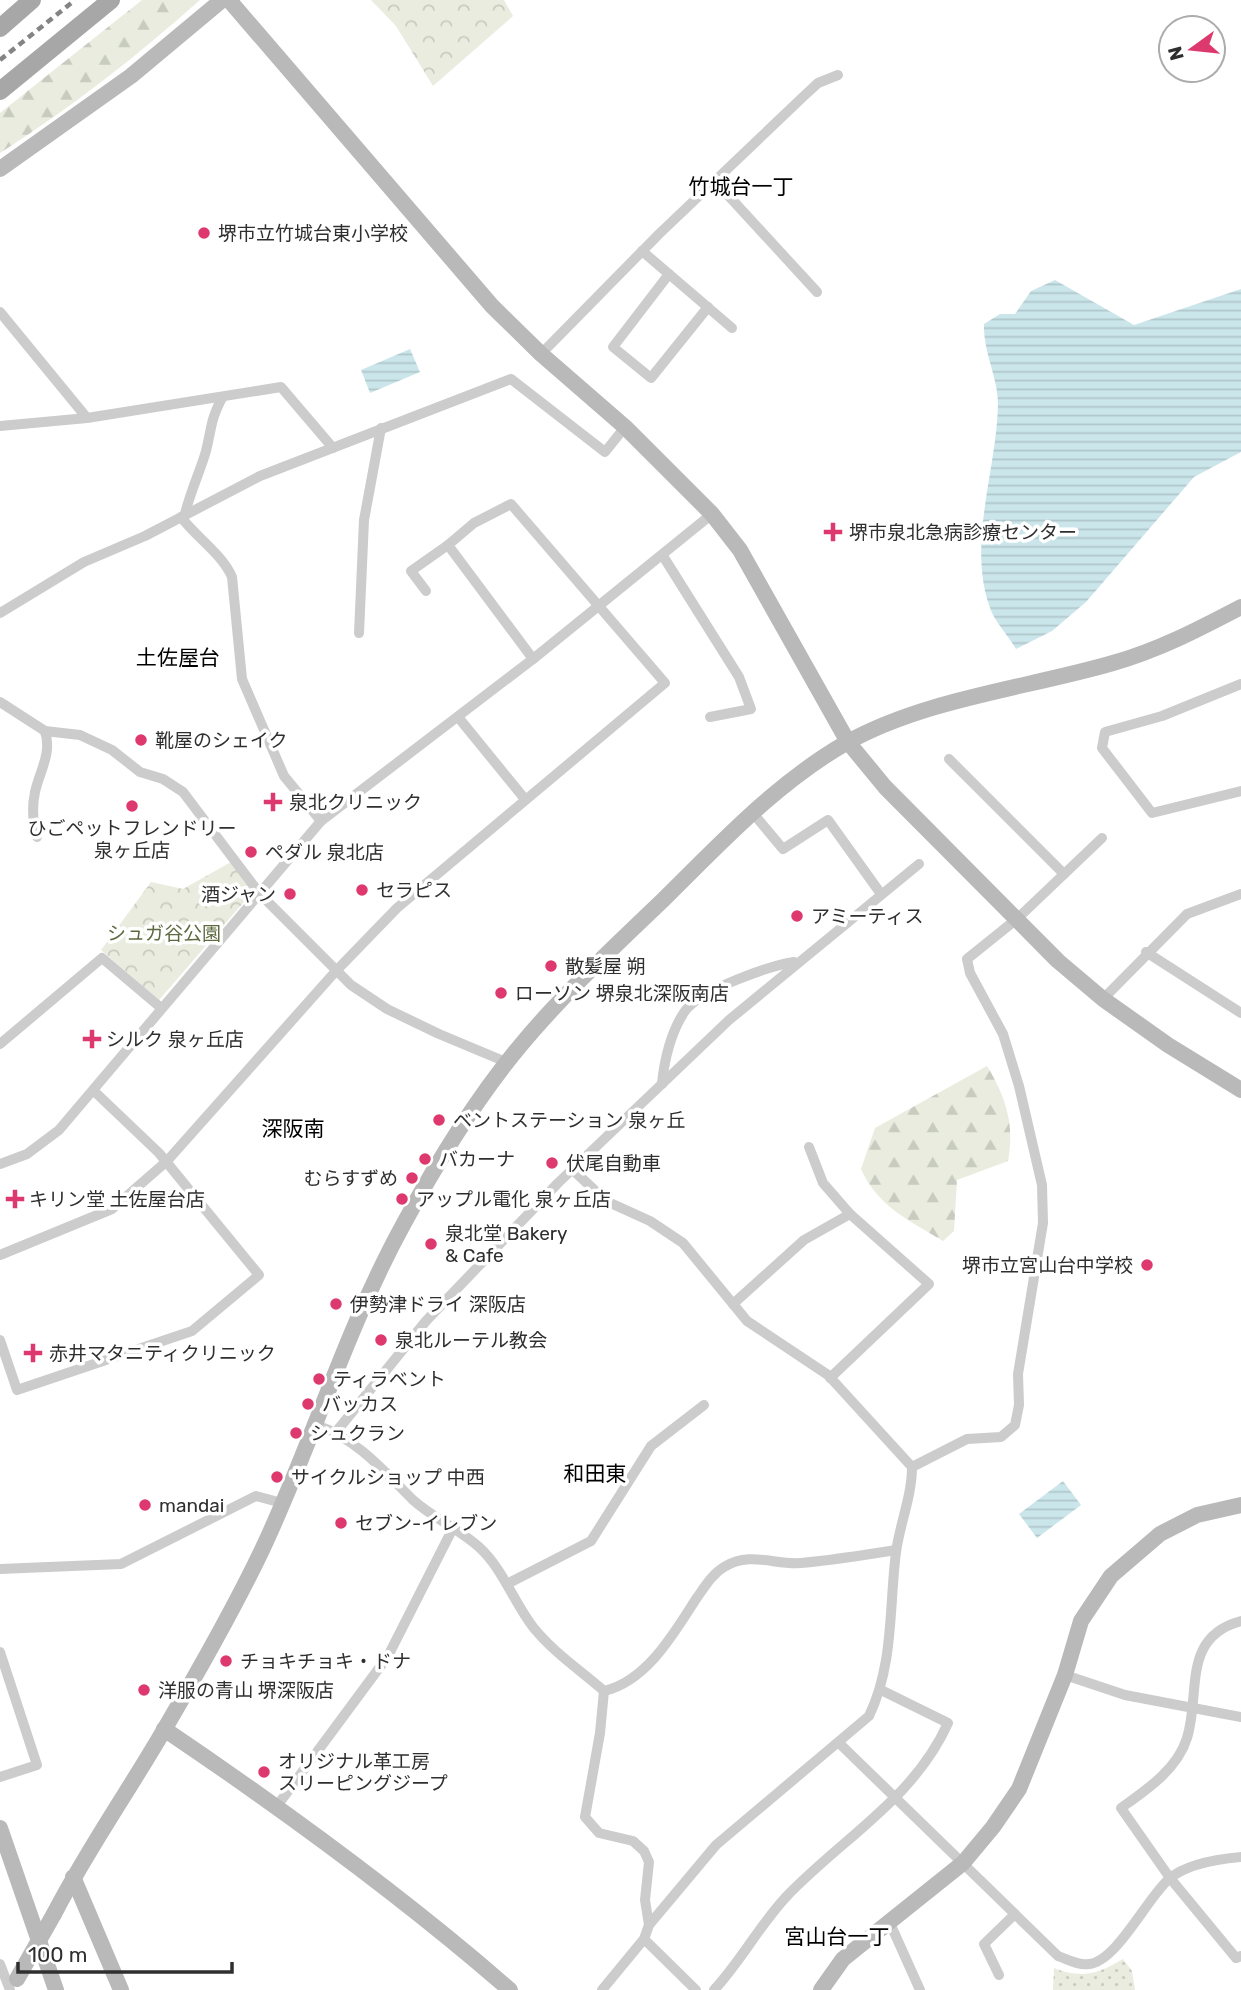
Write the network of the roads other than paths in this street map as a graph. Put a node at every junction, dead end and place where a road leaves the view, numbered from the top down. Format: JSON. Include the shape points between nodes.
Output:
{"nodes":[{"id":1,"x":32,"y":0,"type":"edge"},
{"id":2,"x":110,"y":0,"type":"edge"},
{"id":3,"x":222,"y":0,"type":"edge"},
{"id":4,"x":229,"y":0,"type":"edge"},
{"id":5,"x":0,"y":28,"type":"edge"},
{"id":6,"x":838,"y":75,"type":"dead end"},
{"id":7,"x":0,"y":91,"type":"edge"},
{"id":8,"x":0,"y":169,"type":"edge"},
{"id":9,"x":715,"y":181,"type":"junction"},
{"id":10,"x":642,"y":251,"type":"junction"},
{"id":11,"x":669,"y":274,"type":"junction"},
{"id":12,"x":817,"y":292,"type":"dead end"},
{"id":13,"x":708,"y":307,"type":"junction"},
{"id":14,"x":0,"y":312,"type":"edge"},
{"id":15,"x":732,"y":328,"type":"dead end"},
{"id":16,"x":541,"y":354,"type":"junction"},
{"id":17,"x":222,"y":398,"type":"junction"},
{"id":18,"x":87,"y":418,"type":"junction"},
{"id":19,"x":0,"y":426,"type":"edge"},
{"id":20,"x":625,"y":427,"type":"junction"},
{"id":21,"x":381,"y":428,"type":"junction"},
{"id":22,"x":333,"y":448,"type":"junction"},
{"id":23,"x":712,"y":514,"type":"junction"},
{"id":24,"x":183,"y":515,"type":"junction"},
{"id":25,"x":448,"y":545,"type":"junction"},
{"id":26,"x":663,"y":556,"type":"junction"},
{"id":27,"x":426,"y":591,"type":"dead end"},
{"id":28,"x":598,"y":607,"type":"junction"},
{"id":29,"x":1241,"y":607,"type":"edge"},
{"id":30,"x":0,"y":613,"type":"edge"},
{"id":31,"x":359,"y":633,"type":"dead end"},
{"id":32,"x":533,"y":659,"type":"junction"},
{"id":33,"x":1241,"y":684,"type":"edge"},
{"id":34,"x":0,"y":702,"type":"edge"},
{"id":35,"x":458,"y":717,"type":"junction"},
{"id":36,"x":710,"y":717,"type":"dead end"},
{"id":37,"x":45,"y":731,"type":"junction"},
{"id":38,"x":848,"y":742,"type":"junction"},
{"id":39,"x":949,"y":759,"type":"dead end"},
{"id":40,"x":1241,"y":791,"type":"edge"},
{"id":41,"x":524,"y":798,"type":"junction"},
{"id":42,"x":752,"y":812,"type":"junction"},
{"id":43,"x":321,"y":821,"type":"junction"},
{"id":44,"x":37,"y":837,"type":"dead end"},
{"id":45,"x":1102,"y":838,"type":"dead end"},
{"id":46,"x":919,"y":864,"type":"dead end"},
{"id":47,"x":1064,"y":874,"type":"junction"},
{"id":48,"x":260,"y":894,"type":"junction"},
{"id":49,"x":881,"y":894,"type":"junction"},
{"id":50,"x":1239,"y":897,"type":"edge"},
{"id":51,"x":1018,"y":919,"type":"junction"},
{"id":52,"x":1146,"y":952,"type":"junction"},
{"id":53,"x":797,"y":961,"type":"junction"},
{"id":54,"x":335,"y":972,"type":"junction"},
{"id":55,"x":1103,"y":999,"type":"junction"},
{"id":56,"x":160,"y":1007,"type":"junction"},
{"id":57,"x":1241,"y":1013,"type":"edge"},
{"id":58,"x":0,"y":1044,"type":"edge"},
{"id":59,"x":506,"y":1062,"type":"junction"},
{"id":60,"x":662,"y":1084,"type":"junction"},
{"id":61,"x":1241,"y":1090,"type":"edge"},
{"id":62,"x":95,"y":1092,"type":"junction"},
{"id":63,"x":809,"y":1147,"type":"dead end"},
{"id":64,"x":167,"y":1161,"type":"junction"},
{"id":65,"x":0,"y":1164,"type":"edge"},
{"id":66,"x":572,"y":1169,"type":"junction"},
{"id":67,"x":850,"y":1214,"type":"junction"},
{"id":68,"x":0,"y":1255,"type":"edge"},
{"id":69,"x":733,"y":1304,"type":"junction"},
{"id":70,"x":0,"y":1340,"type":"edge"},
{"id":71,"x":830,"y":1378,"type":"junction"},
{"id":72,"x":704,"y":1405,"type":"dead end"},
{"id":73,"x":316,"y":1425,"type":"junction"},
{"id":74,"x":336,"y":1432,"type":"junction"},
{"id":75,"x":912,"y":1467,"type":"junction"},
{"id":76,"x":282,"y":1503,"type":"junction"},
{"id":77,"x":1241,"y":1505,"type":"edge"},
{"id":78,"x":453,"y":1528,"type":"junction"},
{"id":79,"x":897,"y":1550,"type":"junction"},
{"id":80,"x":0,"y":1569,"type":"edge"},
{"id":81,"x":507,"y":1584,"type":"junction"},
{"id":82,"x":1241,"y":1621,"type":"edge"},
{"id":83,"x":0,"y":1652,"type":"edge"},
{"id":84,"x":1065,"y":1675,"type":"junction"},
{"id":85,"x":881,"y":1690,"type":"junction"},
{"id":86,"x":604,"y":1691,"type":"junction"},
{"id":87,"x":1190,"y":1708,"type":"junction"},
{"id":88,"x":1241,"y":1717,"type":"edge"},
{"id":89,"x":164,"y":1729,"type":"junction"},
{"id":90,"x":839,"y":1743,"type":"junction"},
{"id":91,"x":0,"y":1777,"type":"edge"},
{"id":92,"x":896,"y":1797,"type":"junction"},
{"id":93,"x":277,"y":1805,"type":"junction"},
{"id":94,"x":0,"y":1828,"type":"edge"},
{"id":95,"x":1241,"y":1857,"type":"edge"},
{"id":96,"x":963,"y":1863,"type":"junction"},
{"id":97,"x":73,"y":1877,"type":"junction"},
{"id":98,"x":1170,"y":1878,"type":"junction"},
{"id":99,"x":1015,"y":1914,"type":"junction"},
{"id":100,"x":889,"y":1921,"type":"junction"},
{"id":101,"x":649,"y":1925,"type":"junction"},
{"id":102,"x":644,"y":1939,"type":"junction"},
{"id":103,"x":1241,"y":1956,"type":"edge"},
{"id":104,"x":0,"y":1964,"type":"edge"},
{"id":105,"x":999,"y":1975,"type":"dead end"},
{"id":106,"x":13,"y":1986,"type":"edge"},
{"id":107,"x":56,"y":1990,"type":"edge"},
{"id":108,"x":121,"y":1990,"type":"edge"},
{"id":109,"x":510,"y":1990,"type":"edge"},
{"id":110,"x":602,"y":1990,"type":"edge"},
{"id":111,"x":696,"y":1990,"type":"edge"},
{"id":112,"x":714,"y":1990,"type":"edge"},
{"id":113,"x":821,"y":1990,"type":"edge"},
{"id":114,"x":920,"y":1990,"type":"edge"}],
"edges":[{"from":1,"to":5,"type":"main road"},
{"from":2,"to":7,"type":"main road"},
{"from":3,"to":8,"type":"street","via":[[131,76]]},
{"from":4,"to":16,"type":"street","via":[[483,296]]},
{"from":6,"to":9,"type":"street","via":[[818,83]]},
{"from":9,"to":10,"type":"street"},
{"from":9,"to":12,"type":"street"},
{"from":10,"to":11,"type":"street"},
{"from":10,"to":16,"type":"street"},
{"from":11,"to":13,"type":"street"},
{"from":11,"to":13,"type":"street","via":[[613,347],[651,378]]},
{"from":13,"to":15,"type":"street"},
{"from":14,"to":18,"type":"street"},
{"from":16,"to":20,"type":"street"},
{"from":17,"to":18,"type":"street"},
{"from":17,"to":22,"type":"street","via":[[281,387]]},
{"from":17,"to":24,"type":"street","via":[[209,421],[206,450]]},
{"from":18,"to":19,"type":"street"},
{"from":20,"to":21,"type":"street","via":[[605,452],[512,379]]},
{"from":20,"to":23,"type":"street"},
{"from":21,"to":22,"type":"street"},
{"from":21,"to":31,"type":"street","via":[[364,520]]},
{"from":22,"to":24,"type":"street","via":[[260,476]]},
{"from":23,"to":26,"type":"street"},
{"from":23,"to":38,"type":"street","via":[[740,550]]},
{"from":24,"to":30,"type":"street","via":[[84,562]]},
{"from":24,"to":43,"type":"street","via":[[195,536],[227,566],[242,679],[284,776]]},
{"from":25,"to":27,"type":"street","via":[[411,571]]},
{"from":25,"to":28,"type":"street","via":[[474,523],[512,504]]},
{"from":25,"to":32,"type":"street"},
{"from":26,"to":28,"type":"street"},
{"from":26,"to":36,"type":"street","via":[[739,677],[751,709]]},
{"from":28,"to":32,"type":"street"},
{"from":28,"to":41,"type":"street","via":[[665,683]]},
{"from":29,"to":38,"type":"street","via":[[1155,650],[921,713]]},
{"from":32,"to":35,"type":"street"},
{"from":33,"to":40,"type":"street","via":[[1162,716],[1105,732],[1102,748],[1152,813]]},
{"from":34,"to":37,"type":"street"},
{"from":35,"to":41,"type":"street"},
{"from":35,"to":43,"type":"street"},
{"from":37,"to":44,"type":"street","via":[[45,766],[35,792]]},
{"from":37,"to":48,"type":"street","via":[[80,735],[183,793]]},
{"from":38,"to":42,"type":"street","via":[[796,775]]},
{"from":38,"to":51,"type":"street","via":[[885,787]]},
{"from":39,"to":47,"type":"street"},
{"from":41,"to":54,"type":"street","via":[[397,908]]},
{"from":42,"to":49,"type":"street","via":[[783,849],[828,820]]},
{"from":42,"to":59,"type":"street","via":[[576,984]]},
{"from":43,"to":48,"type":"street"},
{"from":45,"to":47,"type":"street"},
{"from":46,"to":49,"type":"street"},
{"from":47,"to":51,"type":"street"},
{"from":48,"to":54,"type":"street"},
{"from":48,"to":56,"type":"street"},
{"from":49,"to":53,"type":"street"},
{"from":50,"to":52,"type":"street","via":[[1187,914]]},
{"from":51,"to":55,"type":"street"},
{"from":51,"to":75,"type":"street","via":[[967,959],[1003,1034],[1042,1185],[1044,1223],[1018,1374],[1017,1415],[1015,1424],[1001,1437],[967,1439]]},
{"from":52,"to":55,"type":"street"},
{"from":52,"to":57,"type":"street"},
{"from":53,"to":60,"type":"street"},
{"from":53,"to":60,"type":"street","via":[[774,965],[695,1001],[676,1029]]},
{"from":54,"to":59,"type":"street","via":[[387,1009]]},
{"from":54,"to":64,"type":"street"},
{"from":55,"to":61,"type":"street"},
{"from":56,"to":58,"type":"street","via":[[102,958]]},
{"from":56,"to":62,"type":"street"},
{"from":59,"to":73,"type":"street","via":[[402,1227]]},
{"from":60,"to":66,"type":"street"},
{"from":62,"to":64,"type":"street"},
{"from":62,"to":65,"type":"street","via":[[59,1130],[27,1154]]},
{"from":63,"to":67,"type":"street","via":[[823,1183]]},
{"from":64,"to":68,"type":"street","via":[[112,1209]]},
{"from":64,"to":70,"type":"street","via":[[259,1275],[192,1331],[17,1390]]},
{"from":66,"to":69,"type":"street","via":[[606,1201],[650,1221],[683,1243]]},
{"from":66,"to":74,"type":"street","via":[[426,1321]]},
{"from":67,"to":69,"type":"street","via":[[804,1240]]},
{"from":67,"to":71,"type":"street","via":[[929,1284]]},
{"from":69,"to":71,"type":"street","via":[[747,1321]]},
{"from":71,"to":75,"type":"street"},
{"from":72,"to":81,"type":"street","via":[[651,1446],[590,1541]]},
{"from":73,"to":74,"type":"street"},
{"from":73,"to":76,"type":"street"},
{"from":74,"to":78,"type":"street","via":[[418,1504]]},
{"from":75,"to":79,"type":"street"},
{"from":76,"to":80,"type":"street","via":[[256,1496],[121,1564]]},
{"from":76,"to":89,"type":"street","via":[[261,1552]]},
{"from":77,"to":84,"type":"street","via":[[1197,1515],[1160,1534],[1111,1576],[1081,1621]]},
{"from":78,"to":81,"type":"street","via":[[478,1546]]},
{"from":78,"to":93,"type":"street","via":[[388,1656]]},
{"from":79,"to":85,"type":"street"},
{"from":79,"to":86,"type":"street","via":[[797,1563],[737,1560],[707,1583],[663,1648],[643,1669],[615,1689]]},
{"from":81,"to":86,"type":"street","via":[[532,1626]]},
{"from":82,"to":87,"type":"street","via":[[1207,1639]]},
{"from":83,"to":91,"type":"street","via":[[37,1765]]},
{"from":84,"to":87,"type":"street","via":[[1125,1695]]},
{"from":84,"to":96,"type":"street","via":[[1019,1789]]},
{"from":85,"to":90,"type":"street","via":[[869,1716]]},
{"from":85,"to":92,"type":"street","via":[[948,1723],[934,1755]]},
{"from":86,"to":101,"type":"street","via":[[585,1817],[599,1833],[633,1841],[644,1851],[649,1863],[645,1900]]},
{"from":87,"to":88,"type":"street"},
{"from":87,"to":98,"type":"street","via":[[1187,1738],[1174,1762],[1154,1784],[1121,1808]]},
{"from":89,"to":93,"type":"street"},
{"from":89,"to":97,"type":"street"},
{"from":90,"to":92,"type":"street"},
{"from":90,"to":101,"type":"street","via":[[716,1845]]},
{"from":92,"to":96,"type":"street"},
{"from":92,"to":112,"type":"street","via":[[784,1899]]},
{"from":93,"to":109,"type":"street"},
{"from":94,"to":107,"type":"street"},
{"from":95,"to":98,"type":"street","via":[[1204,1863]]},
{"from":96,"to":99,"type":"street"},
{"from":96,"to":100,"type":"street"},
{"from":97,"to":106,"type":"street","bridge":true},
{"from":97,"to":108,"type":"street"},
{"from":98,"to":99,"type":"street","via":[[1107,1957],[1089,1964],[1058,1956]]},
{"from":98,"to":103,"type":"street","via":[[1236,1958]]},
{"from":99,"to":105,"type":"street","via":[[984,1944]]},
{"from":100,"to":113,"type":"street","via":[[843,1958]]},
{"from":100,"to":114,"type":"street"},
{"from":101,"to":102,"type":"street"},
{"from":102,"to":110,"type":"street"},
{"from":102,"to":111,"type":"street"},
{"from":104,"to":106,"type":"street"}]}
